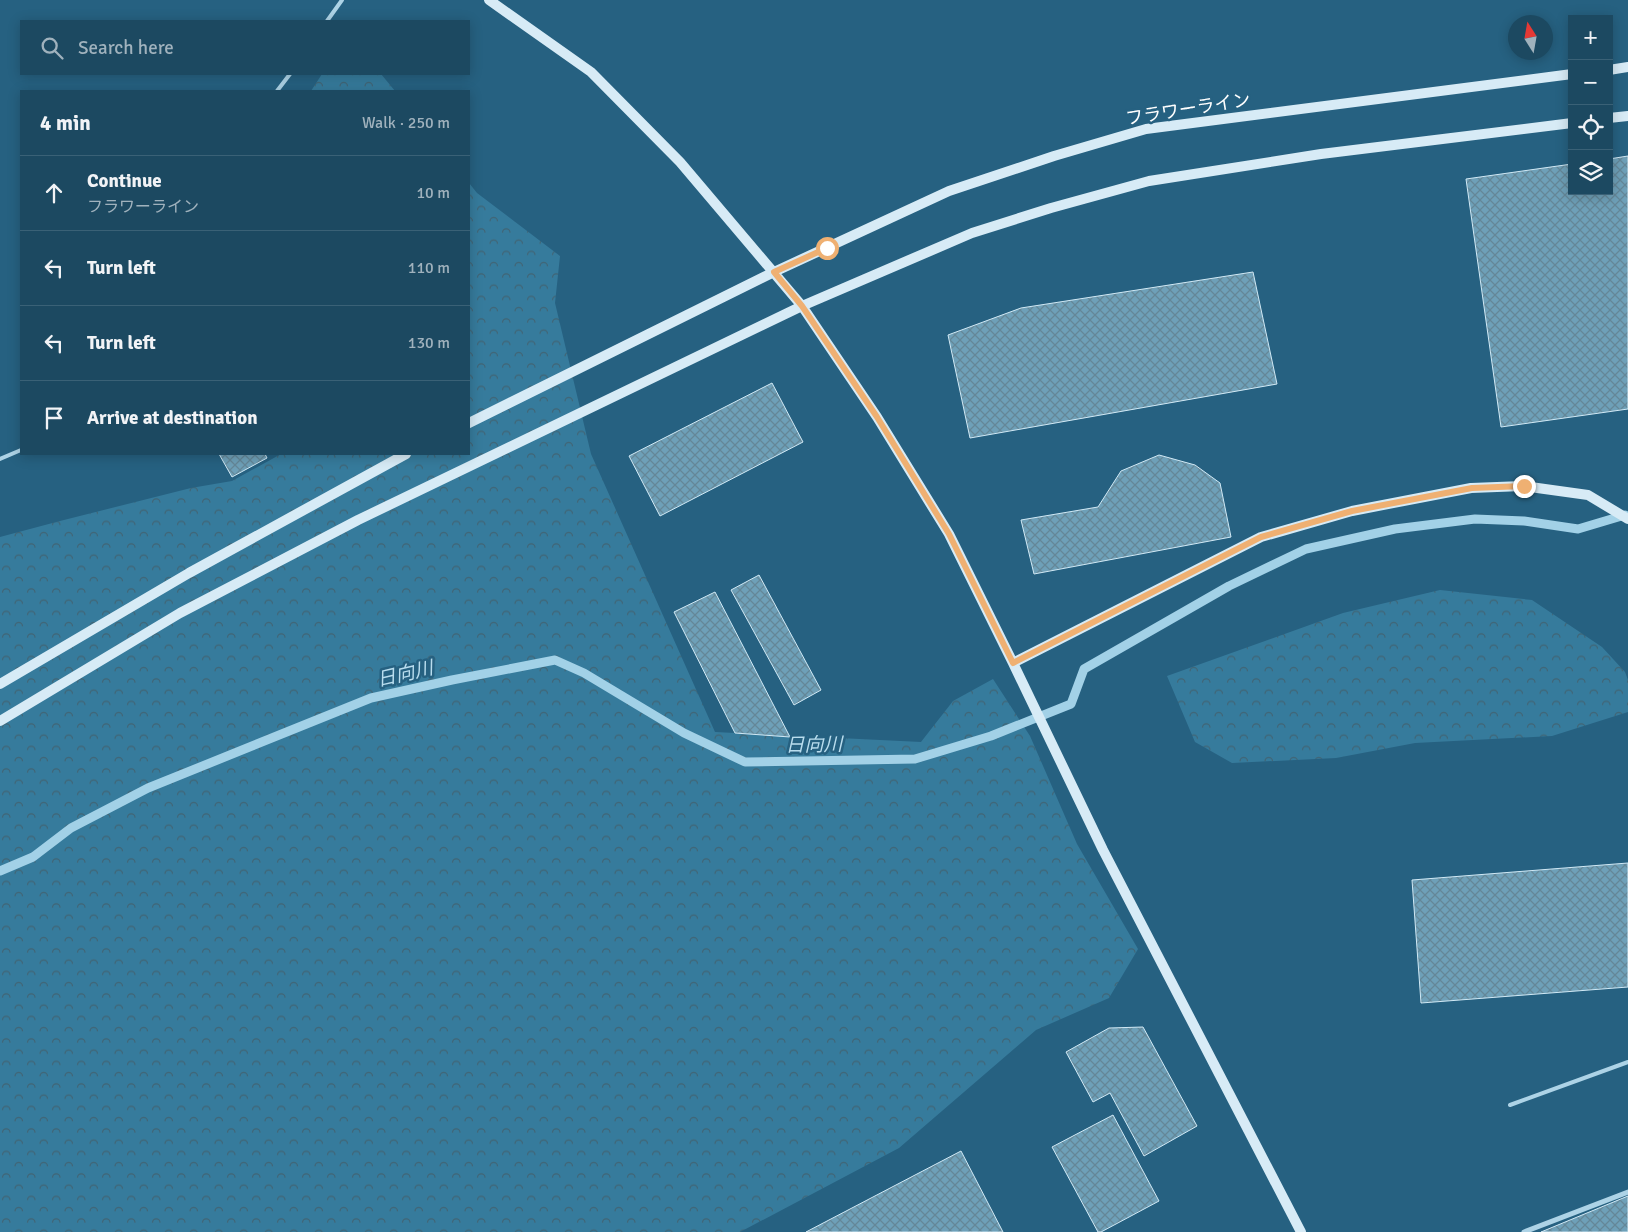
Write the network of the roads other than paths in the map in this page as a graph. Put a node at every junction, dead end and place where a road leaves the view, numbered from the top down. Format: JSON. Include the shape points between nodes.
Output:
{"nodes":[{"id":1,"x":342,"y":0,"type":"edge"},
{"id":2,"x":489,"y":0,"type":"edge"},
{"id":3,"x":328,"y":20,"type":"edge"},
{"id":4,"x":1628,"y":67,"type":"edge"},
{"id":5,"x":1613,"y":69,"type":"edge"},
{"id":6,"x":289,"y":75,"type":"edge"},
{"id":7,"x":1568,"y":75,"type":"edge"},
{"id":8,"x":278,"y":90,"type":"edge"},
{"id":9,"x":1628,"y":116,"type":"edge"},
{"id":10,"x":1613,"y":118,"type":"edge"},
{"id":11,"x":1568,"y":123,"type":"edge"},
{"id":12,"x":774,"y":272,"type":"junction"},
{"id":13,"x":802,"y":306,"type":"junction"},
{"id":14,"x":470,"y":423,"type":"edge"},
{"id":15,"x":20,"y":450,"type":"edge"},
{"id":16,"x":404,"y":455,"type":"edge"},
{"id":17,"x":0,"y":459,"type":"edge"},
{"id":18,"x":1628,"y":519,"type":"edge"},
{"id":19,"x":1013,"y":663,"type":"junction"},
{"id":20,"x":0,"y":684,"type":"edge"},
{"id":21,"x":0,"y":721,"type":"edge"},
{"id":22,"x":1628,"y":1062,"type":"edge"},
{"id":23,"x":1510,"y":1105,"type":"dead end"},
{"id":24,"x":1628,"y":1192,"type":"edge"},
{"id":25,"x":1301,"y":1232,"type":"edge"},
{"id":26,"x":1524,"y":1232,"type":"edge"}],
"edges":[{"from":1,"to":3,"type":"lane"},
{"from":2,"to":12,"type":"street","via":[[591,72],[680,162]]},
{"from":4,"to":5,"type":"street"},
{"from":6,"to":8,"type":"lane"},
{"from":7,"to":12,"type":"street","name":"フラワーライン","via":[[1146,129],[949,191]]},
{"from":9,"to":10,"type":"street"},
{"from":11,"to":13,"type":"street","via":[[1321,154],[1149,181],[972,233]]},
{"from":12,"to":13,"type":"street"},
{"from":12,"to":14,"type":"street","name":"フラワーライン"},
{"from":13,"to":19,"type":"street","via":[[877,417],[949,534]]},
{"from":13,"to":21,"type":"street","via":[[358,520],[180,613]]},
{"from":15,"to":17,"type":"lane"},
{"from":16,"to":20,"type":"street","via":[[189,572]]},
{"from":18,"to":19,"type":"street","via":[[1588,495],[1524,486],[1472,488],[1352,511],[1261,537]]},
{"from":19,"to":25,"type":"street","via":[[1103,850]]},
{"from":22,"to":23,"type":"lane"},
{"from":24,"to":26,"type":"street"}]}
